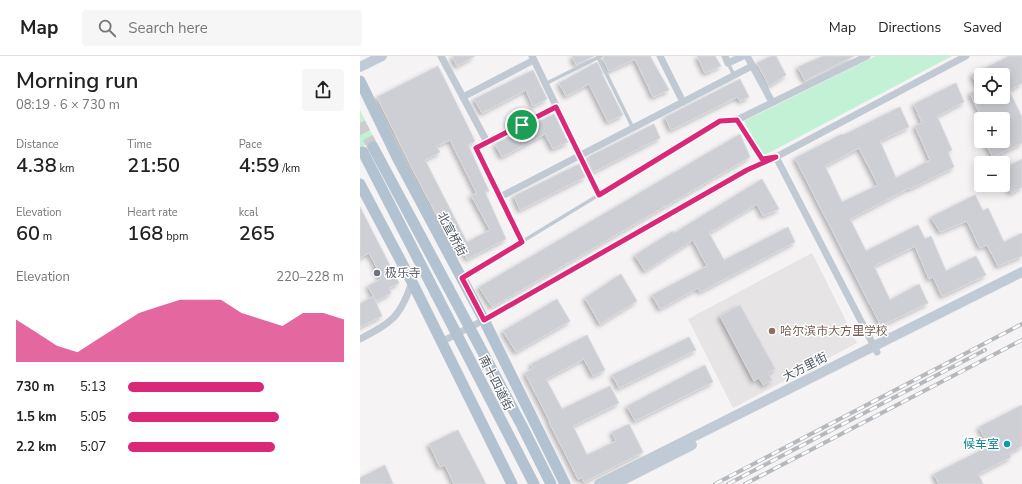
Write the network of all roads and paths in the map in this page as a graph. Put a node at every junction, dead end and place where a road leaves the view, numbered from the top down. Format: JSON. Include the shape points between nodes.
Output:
{"nodes":[{"id":1,"x":382,"y":56,"type":"edge"},
{"id":2,"x":441,"y":56,"type":"edge"},
{"id":3,"x":660,"y":56,"type":"edge"},
{"id":4,"x":725,"y":56,"type":"edge"},
{"id":5,"x":756,"y":56,"type":"edge"},
{"id":6,"x":867,"y":56,"type":"edge"},
{"id":7,"x":966,"y":56,"type":"edge"},
{"id":8,"x":600,"y":57,"type":"edge"},
{"id":9,"x":533,"y":58,"type":"edge"},
{"id":10,"x":748,"y":59,"type":"edge"},
{"id":11,"x":728,"y":63,"type":"junction"},
{"id":12,"x":360,"y":67,"type":"edge"},
{"id":13,"x":734,"y":75,"type":"junction"},
{"id":14,"x":360,"y":81,"type":"edge"},
{"id":15,"x":546,"y":84,"type":"junction"},
{"id":16,"x":463,"y":97,"type":"junction"},
{"id":17,"x":683,"y":102,"type":"junction"},
{"id":18,"x":772,"y":102,"type":"junction"},
{"id":19,"x":556,"y":107,"type":"junction"},
{"id":20,"x":737,"y":120,"type":"junction"},
{"id":21,"x":633,"y":128,"type":"junction"},
{"id":22,"x":487,"y":142,"type":"junction"},
{"id":23,"x":580,"y":155,"type":"junction"},
{"id":24,"x":776,"y":157,"type":"junction"},
{"id":25,"x":360,"y":184,"type":"edge"},
{"id":26,"x":599,"y":195,"type":"junction"},
{"id":27,"x":500,"y":197,"type":"junction"},
{"id":28,"x":522,"y":242,"type":"junction"},
{"id":29,"x":1022,"y":272,"type":"edge"},
{"id":30,"x":462,"y":278,"type":"junction"},
{"id":31,"x":1022,"y":278,"type":"edge"},
{"id":32,"x":412,"y":282,"type":"junction"},
{"id":33,"x":484,"y":320,"type":"junction"},
{"id":34,"x":360,"y":339,"type":"edge"},
{"id":35,"x":441,"y":342,"type":"junction"},
{"id":36,"x":875,"y":349,"type":"junction"},
{"id":37,"x":512,"y":484,"type":"edge"},
{"id":38,"x":534,"y":484,"type":"edge"},
{"id":39,"x":551,"y":484,"type":"edge"},
{"id":40,"x":565,"y":484,"type":"edge"},
{"id":41,"x":599,"y":484,"type":"edge"},
{"id":42,"x":615,"y":484,"type":"edge"}],
"edges":[{"from":1,"to":12,"type":"main road"},
{"from":2,"to":16,"type":"street"},
{"from":3,"to":17,"type":"street"},
{"from":4,"to":11,"type":"street"},
{"from":5,"to":10,"type":"street"},
{"from":6,"to":18,"type":"street"},
{"from":7,"to":24,"type":"street"},
{"from":8,"to":15,"type":"lane"},
{"from":8,"to":21,"type":"lane"},
{"from":9,"to":15,"type":"street"},
{"from":9,"to":16,"type":"street"},
{"from":10,"to":11,"type":"street"},
{"from":10,"to":13,"type":"street"},
{"from":10,"to":18,"type":"street"},
{"from":11,"to":13,"type":"lane"},
{"from":13,"to":17,"type":"street"},
{"from":14,"to":30,"type":"main road","name":"北宣桥街","via":[[399,161]]},
{"from":15,"to":19,"type":"street"},
{"from":16,"to":22,"type":"street"},
{"from":17,"to":21,"type":"street"},
{"from":18,"to":20,"type":"street"},
{"from":19,"to":22,"type":"street"},
{"from":19,"to":23,"type":"street"},
{"from":20,"to":24,"type":"street","via":[[762,159]]},
{"from":20,"to":26,"type":"lane","via":[[720,121]]},
{"from":21,"to":23,"type":"street"},
{"from":22,"to":27,"type":"street","via":[[476,148]]},
{"from":23,"to":26,"type":"street"},
{"from":23,"to":27,"type":"street"},
{"from":24,"to":33,"type":"street","via":[[747,170]]},
{"from":24,"to":36,"type":"street"},
{"from":25,"to":32,"type":"main road"},
{"from":26,"to":28,"type":"lane"},
{"from":27,"to":28,"type":"street"},
{"from":28,"to":30,"type":"lane"},
{"from":29,"to":36,"type":"main road","name":"大方里街"},
{"from":30,"to":33,"type":"main road","name":"北宣桥街"},
{"from":31,"to":36,"type":"main road","name":"大方里街"},
{"from":32,"to":34,"type":"street","via":[[406,300],[396,317]]},
{"from":32,"to":35,"type":"main road"},
{"from":33,"to":35,"type":"street"},
{"from":33,"to":40,"type":"main road","name":"北宣桥街"},
{"from":35,"to":37,"type":"main road"},
{"from":36,"to":41,"type":"main road","name":"大方里街"},
{"from":36,"to":42,"type":"main road","name":"大方里街"},
{"from":38,"to":39,"type":"main road","name":"南十四道街","bridge":true,"via":[[436,294],[368,150],[448,288]]}]}
